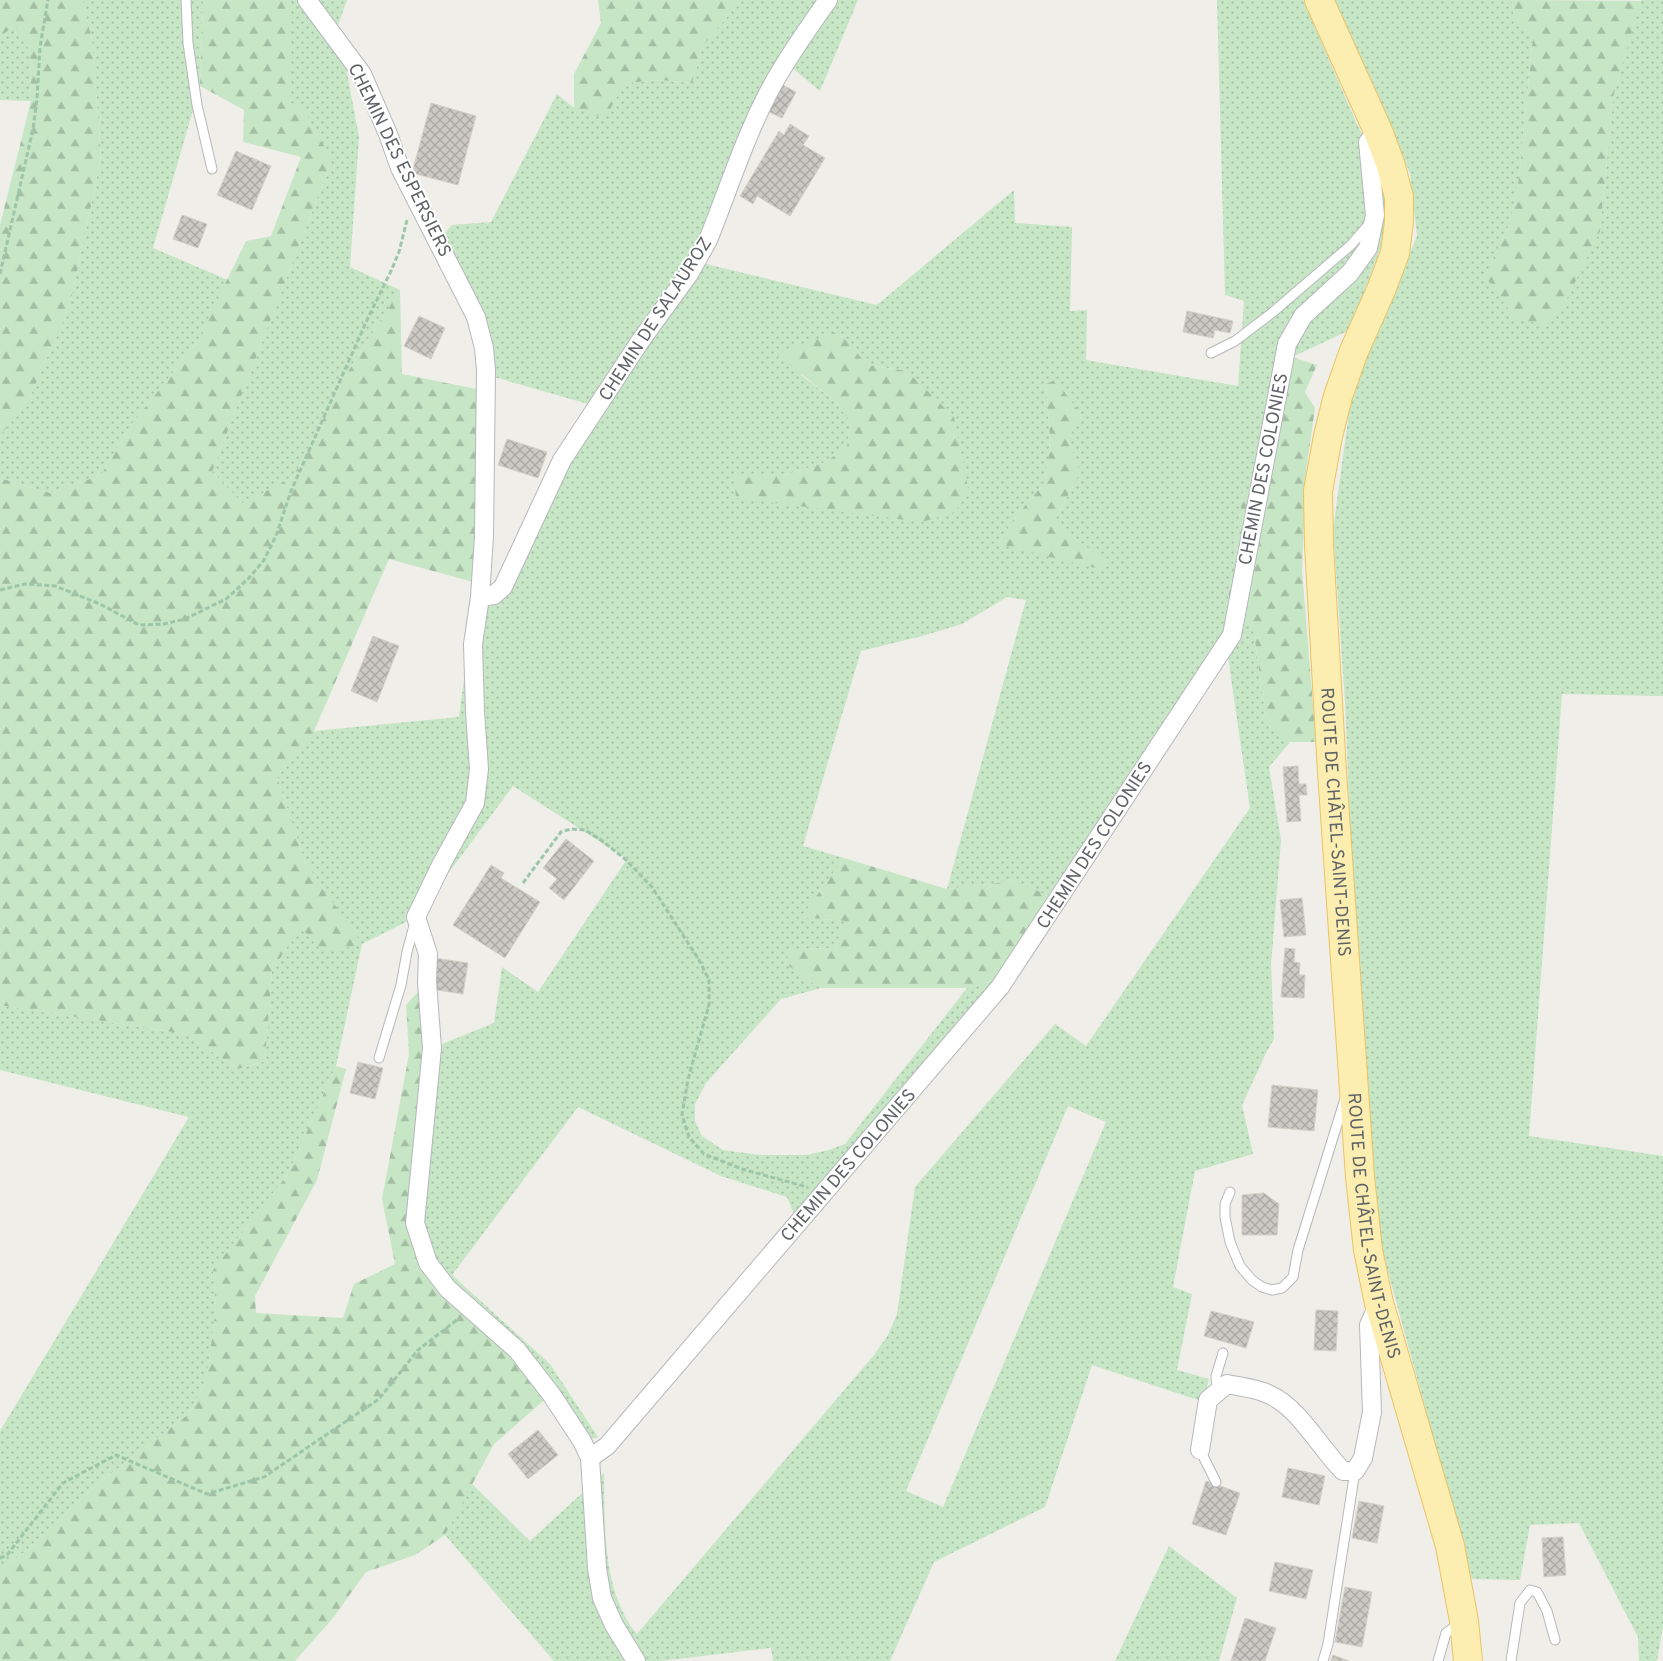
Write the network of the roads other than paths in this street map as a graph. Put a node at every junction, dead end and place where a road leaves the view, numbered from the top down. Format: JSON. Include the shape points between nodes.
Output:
{"nodes":[{"id":1,"x":186,"y":0,"type":"edge"},
{"id":2,"x":307,"y":0,"type":"edge"},
{"id":3,"x":828,"y":0,"type":"edge"},
{"id":4,"x":1319,"y":0,"type":"edge"},
{"id":5,"x":1378,"y":131,"type":"junction"},
{"id":6,"x":212,"y":169,"type":"dead end"},
{"id":7,"x":1375,"y":217,"type":"junction"},
{"id":8,"x":1211,"y":353,"type":"dead end"},
{"id":9,"x":480,"y":597,"type":"junction"},
{"id":10,"x":416,"y":917,"type":"junction"},
{"id":11,"x":379,"y":1058,"type":"dead end"},
{"id":12,"x":1352,"y":1075,"type":"junction"},
{"id":13,"x":1230,"y":1192,"type":"dead end"},
{"id":14,"x":1379,"y":1303,"type":"junction"},
{"id":15,"x":1223,"y":1353,"type":"dead end"},
{"id":16,"x":1217,"y":1392,"type":"junction"},
{"id":17,"x":1200,"y":1450,"type":"joint"},
{"id":18,"x":590,"y":1458,"type":"junction"},
{"id":19,"x":1355,"y":1471,"type":"junction"},
{"id":20,"x":1216,"y":1482,"type":"dead end"},
{"id":21,"x":1464,"y":1621,"type":"junction"},
{"id":22,"x":1555,"y":1640,"type":"dead end"},
{"id":23,"x":636,"y":1661,"type":"edge"},
{"id":24,"x":1323,"y":1661,"type":"edge"},
{"id":25,"x":1438,"y":1661,"type":"edge"},
{"id":26,"x":1468,"y":1661,"type":"edge"},
{"id":27,"x":1511,"y":1661,"type":"edge"}],
"edges":[{"from":1,"to":6,"type":"lane","via":[[197,105]]},
{"from":2,"to":9,"type":"street","name":"CHEMIN DES ESPERSIERS","via":[[362,74],[400,168],[476,317],[486,370]]},
{"from":3,"to":9,"type":"street","name":"CHEMIN DE SALAUROZ","via":[[764,100],[700,256],[562,460],[503,587],[494,595]]},
{"from":4,"to":5,"type":"main road","name":"ROUTE DE CHÂTEL-SAINT-DENIS"},
{"from":5,"to":7,"type":"street","name":"CHEMIN DES COLONIES","via":[[1368,142]]},
{"from":5,"to":12,"type":"main road","name":"ROUTE DE CHÂTEL-SAINT-DENIS","via":[[1399,197],[1395,253],[1338,396],[1318,491]]},
{"from":7,"to":8,"type":"lane","via":[[1351,245],[1273,312],[1236,341]]},
{"from":7,"to":18,"type":"street","name":"CHEMIN DES COLONIES","via":[[1368,248],[1350,273],[1303,316],[1287,344],[1232,635],[1000,988],[607,1446]]},
{"from":9,"to":10,"type":"street","name":"CHEMIN DES ESPERSIERS","via":[[474,644],[479,769],[475,803]]},
{"from":10,"to":11,"type":"lane","via":[[401,985]]},
{"from":10,"to":18,"type":"street","via":[[428,954],[432,1048],[415,1223],[428,1263],[448,1289],[517,1350],[556,1402]]},
{"from":12,"to":13,"type":"lane","via":[[1298,1250],[1294,1277],[1282,1288],[1262,1287],[1240,1266],[1224,1217]]},
{"from":12,"to":14,"type":"main road","name":"ROUTE DE CHÂTEL-SAINT-DENIS","via":[[1368,1250]]},
{"from":14,"to":19,"type":"street","via":[[1369,1325],[1372,1412],[1363,1458]]},
{"from":14,"to":21,"type":"main road","name":"ROUTE DE CHÂTEL-SAINT-DENIS","via":[[1450,1546]]},
{"from":15,"to":16,"type":"lane","via":[[1216,1376]]},
{"from":16,"to":17,"type":"street","via":[[1208,1400]]},
{"from":16,"to":19,"type":"street","via":[[1227,1384],[1268,1394],[1289,1408],[1343,1471]]},
{"from":17,"to":20,"type":"lane"},
{"from":18,"to":23,"type":"street","via":[[602,1598]]},
{"from":19,"to":24,"type":"lane"},
{"from":21,"to":25,"type":"lane","via":[[1446,1633]]},
{"from":21,"to":26,"type":"main road","name":"ROUTE DE CHÂTEL-SAINT-DENIS"},
{"from":22,"to":27,"type":"lane","via":[[1547,1611],[1537,1592],[1530,1590],[1520,1603]]}]}
